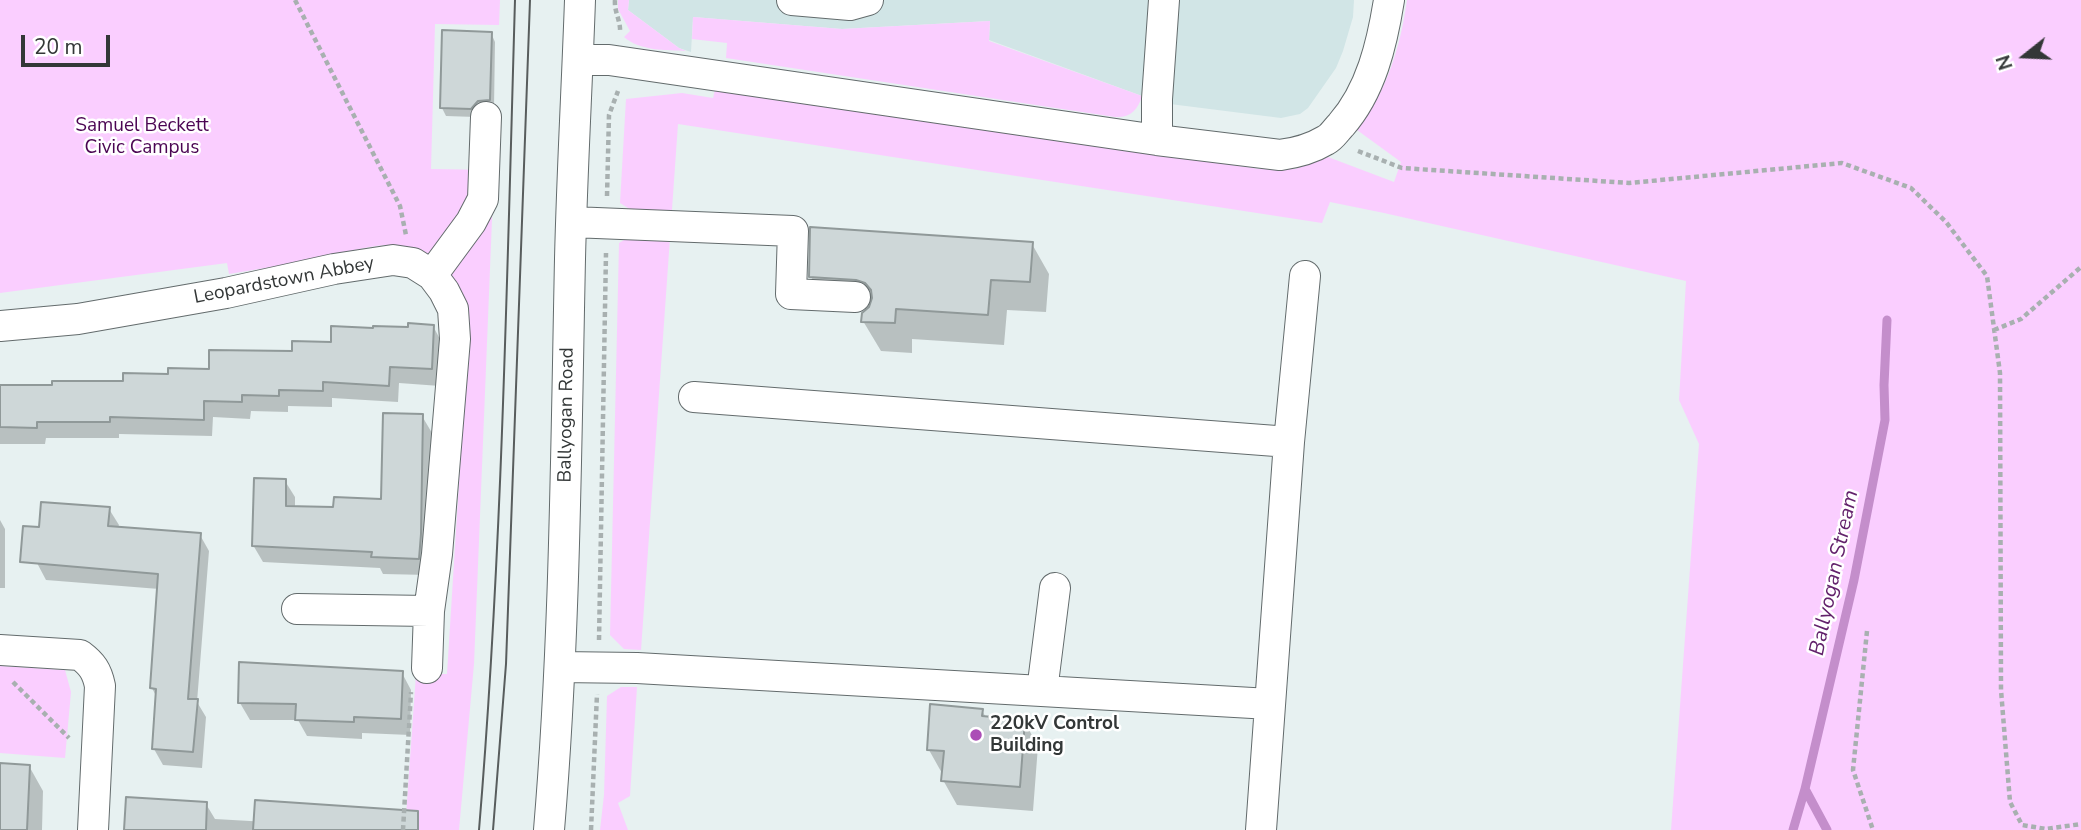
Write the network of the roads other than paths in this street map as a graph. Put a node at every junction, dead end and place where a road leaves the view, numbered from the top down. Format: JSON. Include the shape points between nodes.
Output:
{"nodes":[{"id":1,"x":580,"y":0,"type":"edge"},
{"id":2,"x":792,"y":0,"type":"edge"},
{"id":3,"x":1164,"y":0,"type":"edge"},
{"id":4,"x":1389,"y":0,"type":"edge"},
{"id":5,"x":859,"y":2,"type":"edge"},
{"id":6,"x":578,"y":60,"type":"junction"},
{"id":7,"x":486,"y":117,"type":"dead end"},
{"id":8,"x":1157,"y":140,"type":"junction"},
{"id":9,"x":572,"y":222,"type":"junction"},
{"id":10,"x":422,"y":269,"type":"junction"},
{"id":11,"x":1304,"y":276,"type":"dead end"},
{"id":12,"x":855,"y":297,"type":"dead end"},
{"id":13,"x":0,"y":326,"type":"edge"},
{"id":14,"x":694,"y":397,"type":"dead end"},
{"id":15,"x":1289,"y":442,"type":"junction"},
{"id":16,"x":1055,"y":589,"type":"dead end"},
{"id":17,"x":297,"y":608,"type":"dead end"},
{"id":18,"x":429,"y":611,"type":"junction"},
{"id":19,"x":1,"y":650,"type":"edge"},
{"id":20,"x":560,"y":667,"type":"junction"},
{"id":21,"x":419,"y":680,"type":"road end"},
{"id":22,"x":1042,"y":691,"type":"junction"},
{"id":23,"x":1270,"y":704,"type":"junction"},
{"id":24,"x":93,"y":830,"type":"edge"},
{"id":25,"x":549,"y":830,"type":"edge"},
{"id":26,"x":1262,"y":830,"type":"edge"}],
"edges":[{"from":1,"to":6,"type":"street","name":"Ballyogan Road"},
{"from":2,"to":5,"type":"street"},
{"from":3,"to":8,"type":"street"},
{"from":4,"to":8,"type":"street","via":[[1369,79],[1350,114],[1328,139],[1280,155]]},
{"from":6,"to":8,"type":"street","via":[[619,62]]},
{"from":6,"to":9,"type":"street","name":"Ballyogan Road"},
{"from":7,"to":10,"type":"street","via":[[483,199],[471,222]]},
{"from":9,"to":12,"type":"street","via":[[793,232],[791,294]]},
{"from":9,"to":20,"type":"street","name":"Ballyogan Road"},
{"from":10,"to":13,"type":"street","name":"Leopardstown Abbey","via":[[393,260],[78,319]]},
{"from":10,"to":18,"type":"street","via":[[444,291],[453,309],[455,339]]},
{"from":11,"to":15,"type":"street"},
{"from":14,"to":15,"type":"street"},
{"from":15,"to":23,"type":"street"},
{"from":16,"to":22,"type":"street"},
{"from":17,"to":18,"type":"street"},
{"from":18,"to":21,"type":"street"},
{"from":19,"to":24,"type":"street","via":[[80,655],[97,672]]},
{"from":20,"to":22,"type":"street","via":[[637,667]]},
{"from":20,"to":25,"type":"street","name":"Ballyogan Road"},
{"from":22,"to":23,"type":"street"},
{"from":23,"to":26,"type":"street"}]}
